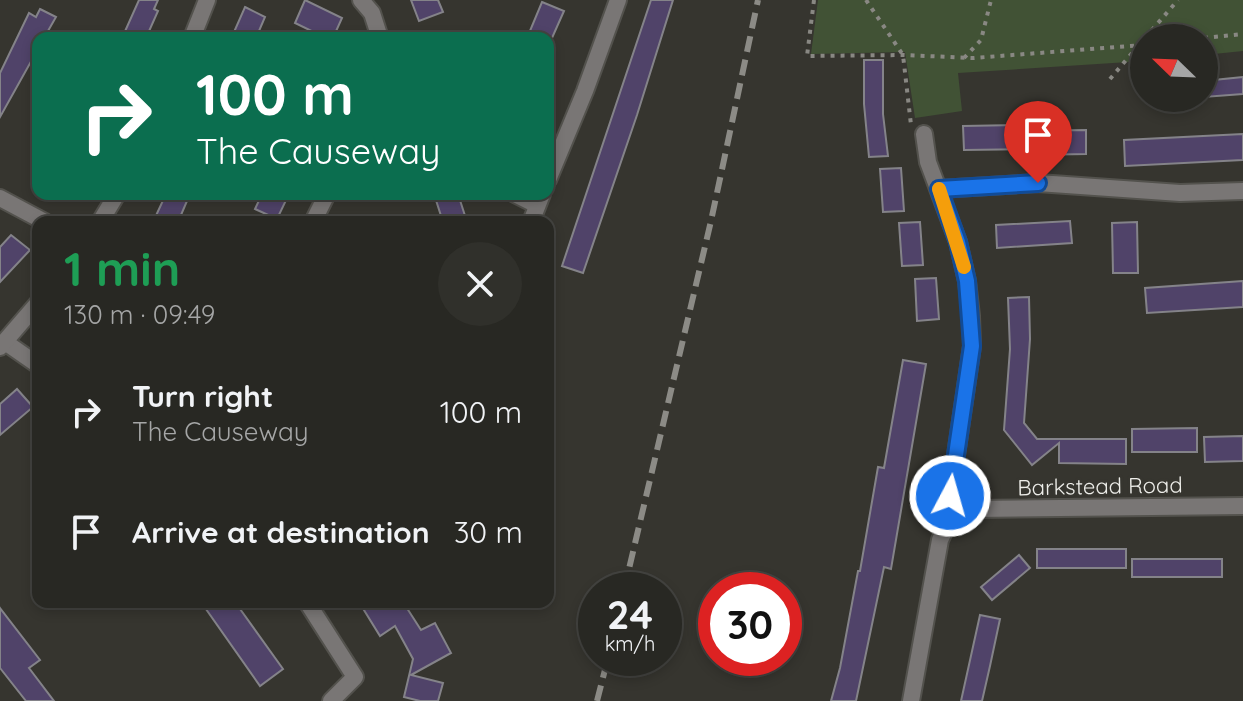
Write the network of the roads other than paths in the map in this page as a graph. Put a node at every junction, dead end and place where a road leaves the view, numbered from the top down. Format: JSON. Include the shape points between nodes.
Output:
{"nodes":[{"id":1,"x":207,"y":0,"type":"edge"},
{"id":2,"x":361,"y":0,"type":"edge"},
{"id":3,"x":618,"y":0,"type":"edge"},
{"id":4,"x":194,"y":32,"type":"edge"},
{"id":5,"x":378,"y":32,"type":"edge"},
{"id":6,"x":924,"y":134,"type":"road end"},
{"id":7,"x":554,"y":166,"type":"edge"},
{"id":8,"x":939,"y":189,"type":"junction"},
{"id":9,"x":1243,"y":191,"type":"edge"},
{"id":10,"x":0,"y":198,"type":"edge"},
{"id":11,"x":34,"y":216,"type":"edge"},
{"id":12,"x":32,"y":310,"type":"edge"},
{"id":13,"x":2,"y":344,"type":"edge"},
{"id":14,"x":32,"y":362,"type":"edge"},
{"id":15,"x":1243,"y":506,"type":"edge"},
{"id":16,"x":959,"y":514,"type":"junction"},
{"id":17,"x":311,"y":608,"type":"edge"},
{"id":18,"x":331,"y":701,"type":"edge"},
{"id":19,"x":911,"y":701,"type":"edge"}],
"edges":[{"from":1,"to":4,"type":"street"},
{"from":2,"to":5,"type":"street"},
{"from":3,"to":7,"type":"street"},
{"from":6,"to":8,"type":"street"},
{"from":8,"to":9,"type":"street","via":[[1038,183],[1180,193]]},
{"from":8,"to":16,"type":"street","via":[[958,242],[971,316],[972,346],[950,496]]},
{"from":10,"to":11,"type":"street"},
{"from":12,"to":13,"type":"street"},
{"from":13,"to":14,"type":"street"},
{"from":15,"to":16,"type":"street","name":"Barkstead Road","via":[[972,509]]},
{"from":16,"to":19,"type":"street","via":[[940,540]]},
{"from":17,"to":18,"type":"street","via":[[355,677]]}]}
